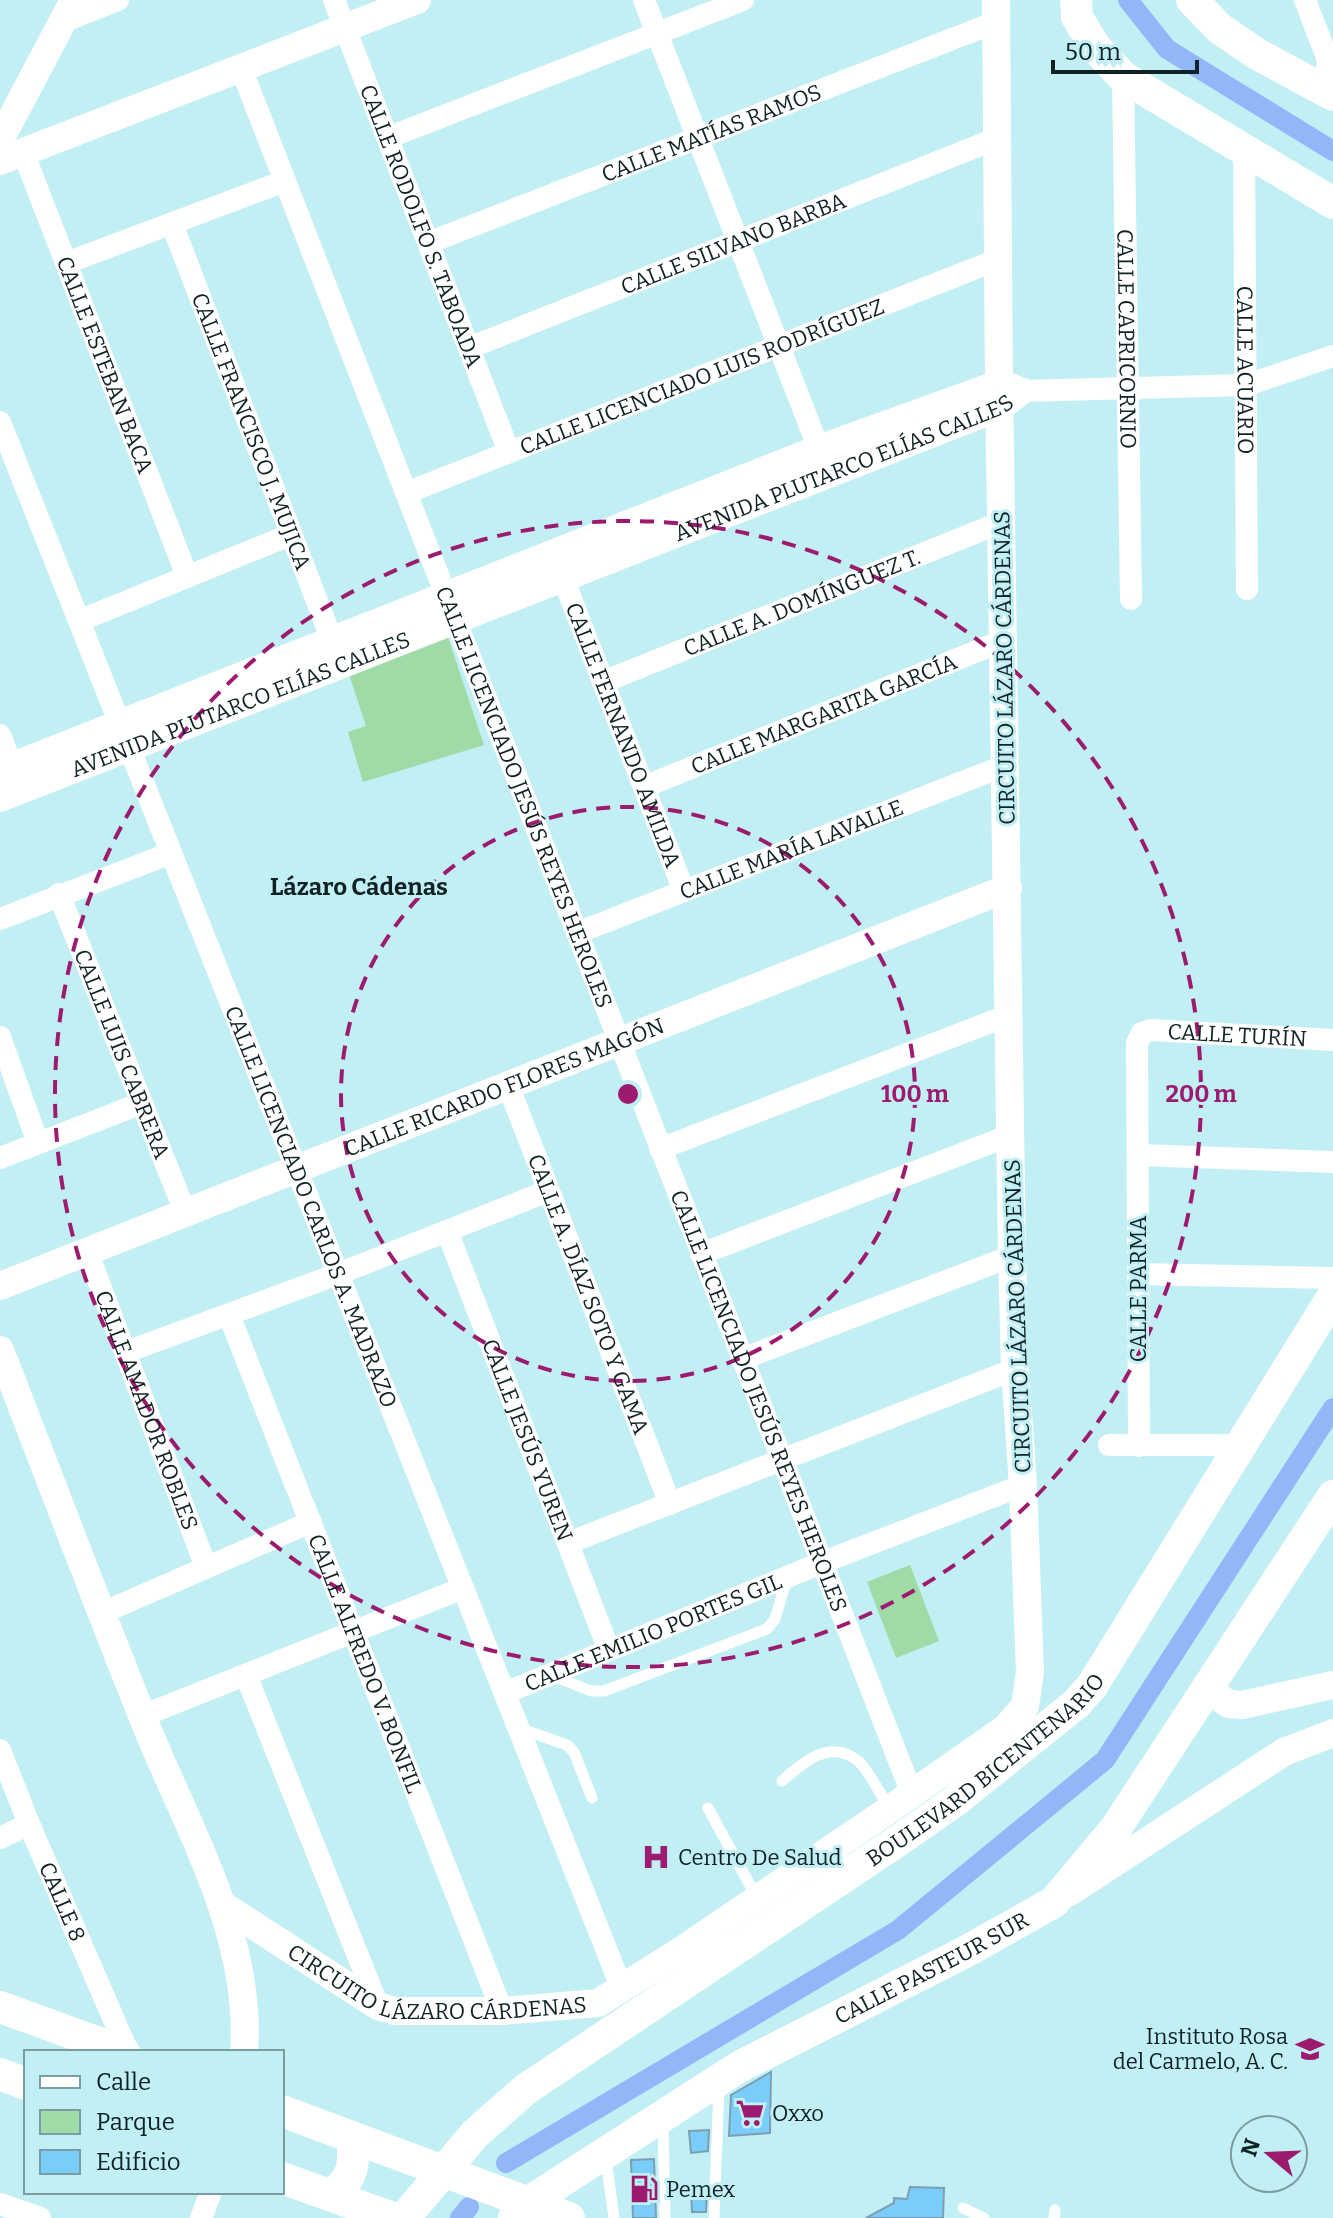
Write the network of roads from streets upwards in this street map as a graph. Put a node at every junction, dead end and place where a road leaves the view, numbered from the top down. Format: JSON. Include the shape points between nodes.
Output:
{"nodes":[{"id":1,"x":118,"y":0,"type":"edge"},
{"id":2,"x":334,"y":0,"type":"edge"},
{"id":3,"x":417,"y":0,"type":"edge"},
{"id":4,"x":644,"y":0,"type":"edge"},
{"id":5,"x":743,"y":0,"type":"edge"},
{"id":6,"x":1076,"y":0,"type":"edge"},
{"id":7,"x":1192,"y":0,"type":"edge"},
{"id":8,"x":1305,"y":0,"type":"edge"},
{"id":9,"x":68,"y":11,"type":"edge"},
{"id":10,"x":996,"y":11,"type":"edge"},
{"id":11,"x":345,"y":28,"type":"junction"},
{"id":12,"x":657,"y":33,"type":"junction"},
{"id":13,"x":241,"y":68,"type":"junction"},
{"id":14,"x":1123,"y":77,"type":"junction"},
{"id":15,"x":1329,"y":92,"type":"edge"},
{"id":16,"x":387,"y":138,"type":"junction"},
{"id":17,"x":698,"y":138,"type":"junction"},
{"id":18,"x":998,"y":138,"type":"junction"},
{"id":19,"x":1244,"y":150,"type":"junction"},
{"id":20,"x":8,"y":151,"type":"edge"},
{"id":21,"x":285,"y":181,"type":"junction"},
{"id":22,"x":1333,"y":203,"type":"edge"},
{"id":23,"x":172,"y":224,"type":"junction"},
{"id":24,"x":738,"y":241,"type":"junction"},
{"id":25,"x":428,"y":243,"type":"junction"},
{"id":26,"x":999,"y":259,"type":"junction"},
{"id":27,"x":66,"y":263,"type":"junction"},
{"id":28,"x":779,"y":346,"type":"junction"},
{"id":29,"x":469,"y":348,"type":"junction"},
{"id":30,"x":1333,"y":356,"type":"edge"},
{"id":31,"x":1247,"y":385,"type":"junction"},
{"id":32,"x":1127,"y":389,"type":"junction"},
{"id":33,"x":1007,"y":394,"type":"junction"},
{"id":34,"x":0,"y":422,"type":"edge"},
{"id":35,"x":819,"y":449,"type":"junction"},
{"id":36,"x":509,"y":452,"type":"junction"},
{"id":37,"x":406,"y":493,"type":"junction"},
{"id":38,"x":1002,"y":522,"type":"junction"},
{"id":39,"x":292,"y":534,"type":"junction"},
{"id":40,"x":187,"y":576,"type":"junction"},
{"id":41,"x":563,"y":578,"type":"junction"},
{"id":42,"x":1247,"y":589,"type":"dead end"},
{"id":43,"x":1131,"y":599,"type":"dead end"},
{"id":44,"x":451,"y":608,"type":"junction"},
{"id":45,"x":79,"y":621,"type":"junction"},
{"id":46,"x":332,"y":640,"type":"junction"},
{"id":47,"x":1004,"y":640,"type":"junction"},
{"id":48,"x":603,"y":682,"type":"junction"},
{"id":49,"x":0,"y":735,"type":"edge"},
{"id":50,"x":125,"y":735,"type":"junction"},
{"id":51,"x":1006,"y":765,"type":"junction"},
{"id":52,"x":6,"y":768,"type":"edge"},
{"id":53,"x":644,"y":787,"type":"junction"},
{"id":54,"x":0,"y":798,"type":"edge"},
{"id":55,"x":171,"y":853,"type":"junction"},
{"id":56,"x":1008,"y":888,"type":"junction"},
{"id":57,"x":684,"y":891,"type":"junction"},
{"id":58,"x":59,"y":894,"type":"junction"},
{"id":59,"x":0,"y":919,"type":"edge"},
{"id":60,"x":577,"y":933,"type":"junction"},
{"id":61,"x":1009,"y":1015,"type":"junction"},
{"id":62,"x":1142,"y":1033,"type":"joint"},
{"id":63,"x":0,"y":1037,"type":"edge"},
{"id":64,"x":1333,"y":1040,"type":"edge"},
{"id":65,"x":619,"y":1041,"type":"junction"},
{"id":66,"x":508,"y":1085,"type":"junction"},
{"id":67,"x":142,"y":1103,"type":"junction"},
{"id":68,"x":1011,"y":1135,"type":"junction"},
{"id":69,"x":38,"y":1143,"type":"junction"},
{"id":70,"x":660,"y":1149,"type":"junction"},
{"id":71,"x":1138,"y":1155,"type":"junction"},
{"id":72,"x":0,"y":1158,"type":"edge"},
{"id":73,"x":1333,"y":1162,"type":"edge"},
{"id":74,"x":297,"y":1168,"type":"junction"},
{"id":75,"x":548,"y":1191,"type":"junction"},
{"id":76,"x":185,"y":1212,"type":"junction"},
{"id":77,"x":447,"y":1231,"type":"junction"},
{"id":78,"x":87,"y":1251,"type":"junction"},
{"id":79,"x":701,"y":1254,"type":"junction"},
{"id":80,"x":1012,"y":1256,"type":"junction"},
{"id":81,"x":338,"y":1274,"type":"junction"},
{"id":82,"x":1138,"y":1274,"type":"junction"},
{"id":83,"x":1333,"y":1278,"type":"edge"},
{"id":84,"x":0,"y":1286,"type":"edge"},
{"id":85,"x":1333,"y":1296,"type":"edge"},
{"id":86,"x":229,"y":1315,"type":"junction"},
{"id":87,"x":0,"y":1350,"type":"edge"},
{"id":88,"x":126,"y":1352,"type":"junction"},
{"id":89,"x":742,"y":1359,"type":"junction"},
{"id":90,"x":1015,"y":1369,"type":"junction"},
{"id":91,"x":1109,"y":1445,"type":"dead end"},
{"id":92,"x":1239,"y":1445,"type":"junction"},
{"id":93,"x":1139,"y":1446,"type":"junction"},
{"id":94,"x":781,"y":1460,"type":"junction"},
{"id":95,"x":1023,"y":1485,"type":"junction"},
{"id":96,"x":670,"y":1504,"type":"junction"},
{"id":97,"x":1330,"y":1506,"type":"edge"},
{"id":98,"x":311,"y":1522,"type":"junction"},
{"id":99,"x":568,"y":1543,"type":"junction"},
{"id":100,"x":821,"y":1563,"type":"junction"},
{"id":101,"x":206,"y":1567,"type":"junction"},
{"id":102,"x":463,"y":1588,"type":"junction"},
{"id":103,"x":102,"y":1613,"type":"junction"},
{"id":104,"x":354,"y":1632,"type":"junction"},
{"id":105,"x":609,"y":1650,"type":"junction"},
{"id":106,"x":246,"y":1675,"type":"junction"},
{"id":107,"x":1333,"y":1685,"type":"edge"},
{"id":108,"x":1206,"y":1689,"type":"junction"},
{"id":109,"x":505,"y":1693,"type":"junction"},
{"id":110,"x":142,"y":1716,"type":"junction"},
{"id":111,"x":1333,"y":1733,"type":"edge"},
{"id":112,"x":0,"y":1750,"type":"edge"},
{"id":113,"x":903,"y":1813,"type":"junction"},
{"id":114,"x":29,"y":1824,"type":"junction"},
{"id":115,"x":0,"y":1838,"type":"edge"},
{"id":116,"x":1054,"y":1902,"type":"junction"},
{"id":117,"x":224,"y":1906,"type":"junction"},
{"id":118,"x":587,"y":2004,"type":"junction"},
{"id":119,"x":627,"y":2004,"type":"junction"},
{"id":120,"x":378,"y":2006,"type":"junction"},
{"id":121,"x":0,"y":2007,"type":"edge"},
{"id":122,"x":502,"y":2011,"type":"junction"},
{"id":123,"x":603,"y":2038,"type":"junction"},
{"id":124,"x":120,"y":2050,"type":"edge"},
{"id":125,"x":125,"y":2050,"type":"edge"},
{"id":126,"x":244,"y":2050,"type":"edge"},
{"id":127,"x":0,"y":2074,"type":"edge"},
{"id":128,"x":24,"y":2083,"type":"edge"},
{"id":129,"x":284,"y":2112,"type":"edge"},
{"id":130,"x":352,"y":2137,"type":"junction"},
{"id":131,"x":445,"y":2170,"type":"junction"},
{"id":132,"x":284,"y":2179,"type":"edge"},
{"id":133,"x":210,"y":2194,"type":"edge"},
{"id":134,"x":330,"y":2195,"type":"junction"},
{"id":135,"x":0,"y":2204,"type":"edge"},
{"id":136,"x":522,"y":2210,"type":"edge"},
{"id":137,"x":40,"y":2218,"type":"edge"},
{"id":138,"x":201,"y":2218,"type":"edge"},
{"id":139,"x":393,"y":2218,"type":"edge"},
{"id":140,"x":404,"y":2218,"type":"edge"},
{"id":141,"x":569,"y":2218,"type":"edge"}],
"edges":[{"from":1,"to":9,"type":"street"},
{"from":2,"to":11,"type":"street","name":"CALLE RODOLFO S. TABOADA"},
{"from":3,"to":11,"type":"street"},
{"from":4,"to":12,"type":"street"},
{"from":5,"to":12,"type":"street"},
{"from":6,"to":14,"type":"main road","via":[[1077,17],[1095,47]]},
{"from":7,"to":15,"type":"main road","via":[[1219,28],[1257,54]]},
{"from":8,"to":15,"type":"street","via":[[1328,60]]},
{"from":9,"to":20,"type":"street"},
{"from":10,"to":17,"type":"street","name":"CALLE MATÍAS RAMOS"},
{"from":10,"to":18,"type":"street","name":"CIRCUITO LÁZARO CÁRDENAS"},
{"from":11,"to":13,"type":"street"},
{"from":11,"to":16,"type":"street","name":"CALLE RODOLFO S. TABOADA"},
{"from":12,"to":16,"type":"street"},
{"from":12,"to":17,"type":"street"},
{"from":13,"to":20,"type":"street"},
{"from":13,"to":21,"type":"street","name":"CALLE LICENCIADO JESÚS REYES HEROLES"},
{"from":14,"to":19,"type":"main road"},
{"from":14,"to":32,"type":"street","name":"CALLE CAPRICORNIO"},
{"from":16,"to":25,"type":"street","name":"CALLE RODOLFO S. TABOADA"},
{"from":17,"to":24,"type":"street"},
{"from":17,"to":25,"type":"street","name":"CALLE MATÍAS RAMOS"},
{"from":18,"to":24,"type":"street","name":"CALLE SILVANO BARBA"},
{"from":18,"to":26,"type":"street","name":"CIRCUITO LÁZARO CÁRDENAS"},
{"from":19,"to":22,"type":"main road"},
{"from":19,"to":31,"type":"street","name":"CALLE ACUARIO"},
{"from":20,"to":27,"type":"street","name":"CALLE ESTEBAN BACA"},
{"from":21,"to":23,"type":"street"},
{"from":21,"to":37,"type":"street","name":"CALLE LICENCIADO JESÚS REYES HEROLES"},
{"from":23,"to":27,"type":"street"},
{"from":23,"to":39,"type":"street","name":"CALLE FRANCISCO J. MUJICA"},
{"from":24,"to":28,"type":"street"},
{"from":24,"to":29,"type":"street","name":"CALLE SILVANO BARBA"},
{"from":25,"to":29,"type":"street","name":"CALLE RODOLFO S. TABOADA"},
{"from":26,"to":28,"type":"street","name":"CALLE LICENCIADO LUIS RODRÍGUEZ"},
{"from":26,"to":33,"type":"street","name":"CIRCUITO LÁZARO CÁRDENAS"},
{"from":27,"to":40,"type":"street","name":"CALLE ESTEBAN BACA"},
{"from":28,"to":35,"type":"street"},
{"from":28,"to":36,"type":"street","name":"CALLE LICENCIADO LUIS RODRÍGUEZ"},
{"from":29,"to":36,"type":"street","name":"CALLE RODOLFO S. TABOADA"},
{"from":30,"to":31,"type":"street"},
{"from":31,"to":32,"type":"street"},
{"from":31,"to":42,"type":"street","name":"CALLE ACUARIO"},
{"from":32,"to":33,"type":"street"},
{"from":32,"to":43,"type":"street","name":"CALLE CAPRICORNIO"},
{"from":33,"to":35,"type":"street","name":"AVENIDA PLUTARCO ELÍAS CALLES"},
{"from":33,"to":38,"type":"street","name":"CIRCUITO LÁZARO CÁRDENAS"},
{"from":33,"to":41,"type":"street","name":"AVENIDA PLUTARCO ELÍAS CALLES"},
{"from":34,"to":45,"type":"street","name":"CALLE LICENCIADO CARLOS A. MADRAZO"},
{"from":35,"to":44,"type":"street","name":"AVENIDA PLUTARCO ELÍAS CALLES"},
{"from":36,"to":37,"type":"street","name":"CALLE LICENCIADO LUIS RODRÍGUEZ"},
{"from":37,"to":44,"type":"street","name":"CALLE LICENCIADO JESÚS REYES HEROLES"},
{"from":38,"to":47,"type":"street","name":"CIRCUITO LÁZARO CÁRDENAS"},
{"from":38,"to":48,"type":"street","name":"CALLE A. DOMÍNGUEZ T."},
{"from":39,"to":40,"type":"street"},
{"from":39,"to":46,"type":"street","name":"CALLE FRANCISCO J. MUJICA"},
{"from":40,"to":45,"type":"street"},
{"from":41,"to":44,"type":"street","name":"AVENIDA PLUTARCO ELÍAS CALLES"},
{"from":41,"to":48,"type":"street","name":"CALLE FERNANDO AMILDA"},
{"from":44,"to":46,"type":"street","name":"AVENIDA PLUTARCO ELÍAS CALLES"},
{"from":44,"to":50,"type":"street","name":"AVENIDA PLUTARCO ELÍAS CALLES"},
{"from":44,"to":60,"type":"street","name":"CALLE LICENCIADO JESÚS REYES HEROLES"},
{"from":45,"to":50,"type":"street","name":"CALLE LICENCIADO CARLOS A. MADRAZO"},
{"from":46,"to":50,"type":"street","name":"AVENIDA PLUTARCO ELÍAS CALLES"},
{"from":47,"to":51,"type":"street","name":"CIRCUITO LÁZARO CÁRDENAS"},
{"from":47,"to":53,"type":"street","name":"CALLE MARGARITA GARCÍA"},
{"from":48,"to":53,"type":"street","name":"CALLE FERNANDO AMILDA"},
{"from":49,"to":52,"type":"street"},
{"from":50,"to":52,"type":"street","name":"AVENIDA PLUTARCO ELÍAS CALLES"},
{"from":50,"to":54,"type":"street","name":"AVENIDA PLUTARCO ELÍAS CALLES"},
{"from":50,"to":55,"type":"street","name":"CALLE LICENCIADO CARLOS A. MADRAZO"},
{"from":51,"to":56,"type":"street","name":"CIRCUITO LÁZARO CÁRDENAS"},
{"from":51,"to":57,"type":"street","name":"CALLE MARÍA LAVALLE"},
{"from":53,"to":57,"type":"street","name":"CALLE FERNANDO AMILDA"},
{"from":55,"to":58,"type":"street"},
{"from":55,"to":74,"type":"street","name":"CALLE LICENCIADO CARLOS A. MADRAZO"},
{"from":56,"to":61,"type":"street","name":"CIRCUITO LÁZARO CÁRDENAS"},
{"from":56,"to":65,"type":"street","name":"CALLE RICARDO FLORES MAGÓN"},
{"from":57,"to":60,"type":"street","name":"CALLE MARÍA LAVALLE"},
{"from":58,"to":59,"type":"street"},
{"from":58,"to":67,"type":"street","name":"CALLE LUIS CABRERA"},
{"from":60,"to":65,"type":"street","name":"CALLE LICENCIADO JESÚS REYES HEROLES"},
{"from":61,"to":68,"type":"street","name":"CIRCUITO LÁZARO CÁRDENAS"},
{"from":61,"to":70,"type":"street"},
{"from":62,"to":64,"type":"street","name":"CALLE TURÍN"},
{"from":62,"to":71,"type":"street","name":"CALLE PARMA","via":[[1137,1043]]},
{"from":63,"to":69,"type":"street"},
{"from":65,"to":66,"type":"street","name":"CALLE RICARDO FLORES MAGÓN"},
{"from":65,"to":70,"type":"street","name":"CALLE LICENCIADO JESÚS REYES HEROLES"},
{"from":66,"to":74,"type":"street","name":"CALLE RICARDO FLORES MAGÓN"},
{"from":66,"to":75,"type":"street","name":"CALLE A. DÍAZ SOTO Y GAMA"},
{"from":67,"to":69,"type":"street"},
{"from":67,"to":76,"type":"street","name":"CALLE LUIS CABRERA"},
{"from":68,"to":79,"type":"street"},
{"from":68,"to":80,"type":"street","name":"CIRCUITO LÁZARO CÁRDENAS"},
{"from":69,"to":72,"type":"street"},
{"from":70,"to":79,"type":"street","name":"CALLE LICENCIADO JESÚS REYES HEROLES"},
{"from":71,"to":73,"type":"street"},
{"from":71,"to":82,"type":"street","name":"CALLE PARMA"},
{"from":74,"to":76,"type":"street","name":"CALLE RICARDO FLORES MAGÓN"},
{"from":74,"to":81,"type":"street","name":"CALLE LICENCIADO CARLOS A. MADRAZO"},
{"from":75,"to":77,"type":"street"},
{"from":75,"to":96,"type":"street","name":"CALLE A. DÍAZ SOTO Y GAMA"},
{"from":76,"to":78,"type":"street","name":"CALLE RICARDO FLORES MAGÓN"},
{"from":77,"to":81,"type":"street"},
{"from":77,"to":99,"type":"street","name":"CALLE JESÚS YUREN"},
{"from":78,"to":84,"type":"street","name":"CALLE RICARDO FLORES MAGÓN"},
{"from":78,"to":88,"type":"street","name":"CALLE AMADOR ROBLES"},
{"from":79,"to":89,"type":"street","name":"CALLE LICENCIADO JESÚS REYES HEROLES"},
{"from":80,"to":89,"type":"street"},
{"from":80,"to":90,"type":"street","name":"CIRCUITO LÁZARO CÁRDENAS"},
{"from":81,"to":86,"type":"street"},
{"from":81,"to":102,"type":"street","name":"CALLE LICENCIADO CARLOS A. MADRAZO"},
{"from":82,"to":83,"type":"street"},
{"from":82,"to":93,"type":"street","name":"CALLE PARMA"},
{"from":85,"to":92,"type":"main road","name":"BOULEVARD BICENTENARIO"},
{"from":86,"to":88,"type":"street"},
{"from":86,"to":98,"type":"street","name":"CALLE ALFREDO V. BONFIL"},
{"from":87,"to":103,"type":"street"},
{"from":88,"to":101,"type":"street","name":"CALLE AMADOR ROBLES"},
{"from":89,"to":94,"type":"street","name":"CALLE LICENCIADO JESÚS REYES HEROLES"},
{"from":90,"to":94,"type":"street"},
{"from":90,"to":95,"type":"street","name":"CIRCUITO LÁZARO CÁRDENAS"},
{"from":91,"to":93,"type":"street"},
{"from":92,"to":93,"type":"street"},
{"from":92,"to":113,"type":"main road","name":"BOULEVARD BICENTENARIO","via":[[1076,1704],[955,1801]]},
{"from":94,"to":96,"type":"street"},
{"from":94,"to":100,"type":"street","name":"CALLE LICENCIADO JESÚS REYES HEROLES"},
{"from":95,"to":100,"type":"street","name":"CALLE EMILIO PORTES GIL"},
{"from":95,"to":113,"type":"street","name":"CIRCUITO LÁZARO CÁRDENAS","via":[[1030,1672],[1025,1706],[1006,1728]]},
{"from":96,"to":99,"type":"street"},
{"from":97,"to":108,"type":"main road"},
{"from":98,"to":101,"type":"street"},
{"from":98,"to":104,"type":"street","name":"CALLE ALFREDO V. BONFIL"},
{"from":99,"to":105,"type":"street","name":"CALLE JESÚS YUREN"},
{"from":100,"to":105,"type":"street","name":"CALLE EMILIO PORTES GIL"},
{"from":100,"to":113,"type":"street","name":"CALLE LICENCIADO JESÚS REYES HEROLES"},
{"from":101,"to":103,"type":"street"},
{"from":102,"to":104,"type":"street"},
{"from":102,"to":109,"type":"street","name":"CALLE LICENCIADO CARLOS A. MADRAZO"},
{"from":103,"to":110,"type":"street"},
{"from":104,"to":106,"type":"street"},
{"from":104,"to":122,"type":"street","name":"CALLE ALFREDO V. BONFIL"},
{"from":105,"to":109,"type":"street","name":"CALLE EMILIO PORTES GIL"},
{"from":106,"to":110,"type":"street"},
{"from":106,"to":120,"type":"street"},
{"from":107,"to":108,"type":"street","via":[[1242,1705],[1229,1704]]},
{"from":108,"to":116,"type":"main road","via":[[1116,1828]]},
{"from":109,"to":119,"type":"street","name":"CALLE LICENCIADO CARLOS A. MADRAZO"},
{"from":110,"to":117,"type":"street"},
{"from":111,"to":116,"type":"street","name":"CALLE PASTEUR SUR","via":[[1284,1752]]},
{"from":112,"to":114,"type":"street","name":"CALLE 8"},
{"from":113,"to":119,"type":"main road","name":"BOULEVARD BICENTENARIO"},
{"from":113,"to":119,"type":"street","name":"CIRCUITO LÁZARO CÁRDENAS","via":[[682,1950],[676,1966]]},
{"from":114,"to":115,"type":"street"},
{"from":114,"to":125,"type":"street","name":"CALLE 8"},
{"from":116,"to":136,"type":"main road","name":"CALLE PASTEUR SUR","via":[[739,2067]]},
{"from":117,"to":120,"type":"street","name":"CIRCUITO LÁZARO CÁRDENAS"},
{"from":117,"to":126,"type":"street","via":[[244,2002]]},
{"from":118,"to":119,"type":"street","name":"CIRCUITO LÁZARO CÁRDENAS"},
{"from":118,"to":122,"type":"street","name":"CIRCUITO LÁZARO CÁRDENAS"},
{"from":118,"to":123,"type":"street","via":[[600,2022]]},
{"from":119,"to":123,"type":"main road","name":"BOULEVARD BICENTENARIO"},
{"from":120,"to":122,"type":"street","name":"CIRCUITO LÁZARO CÁRDENAS","via":[[394,2011]]},
{"from":121,"to":124,"type":"main road"},
{"from":123,"to":131,"type":"main road","name":"BOULEVARD BICENTENARIO","via":[[526,2089],[475,2134]]},
{"from":127,"to":128,"type":"main road"},
{"from":129,"to":130,"type":"main road"},
{"from":130,"to":131,"type":"main road"},
{"from":130,"to":134,"type":"main road","via":[[352,2174]]},
{"from":131,"to":136,"type":"main road"},
{"from":131,"to":140,"type":"main road","name":"BOULEVARD BICENTENARIO"},
{"from":132,"to":134,"type":"main road"},
{"from":133,"to":138,"type":"street"},
{"from":134,"to":139,"type":"main road"},
{"from":135,"to":137,"type":"street"},
{"from":136,"to":141,"type":"main road"}]}
